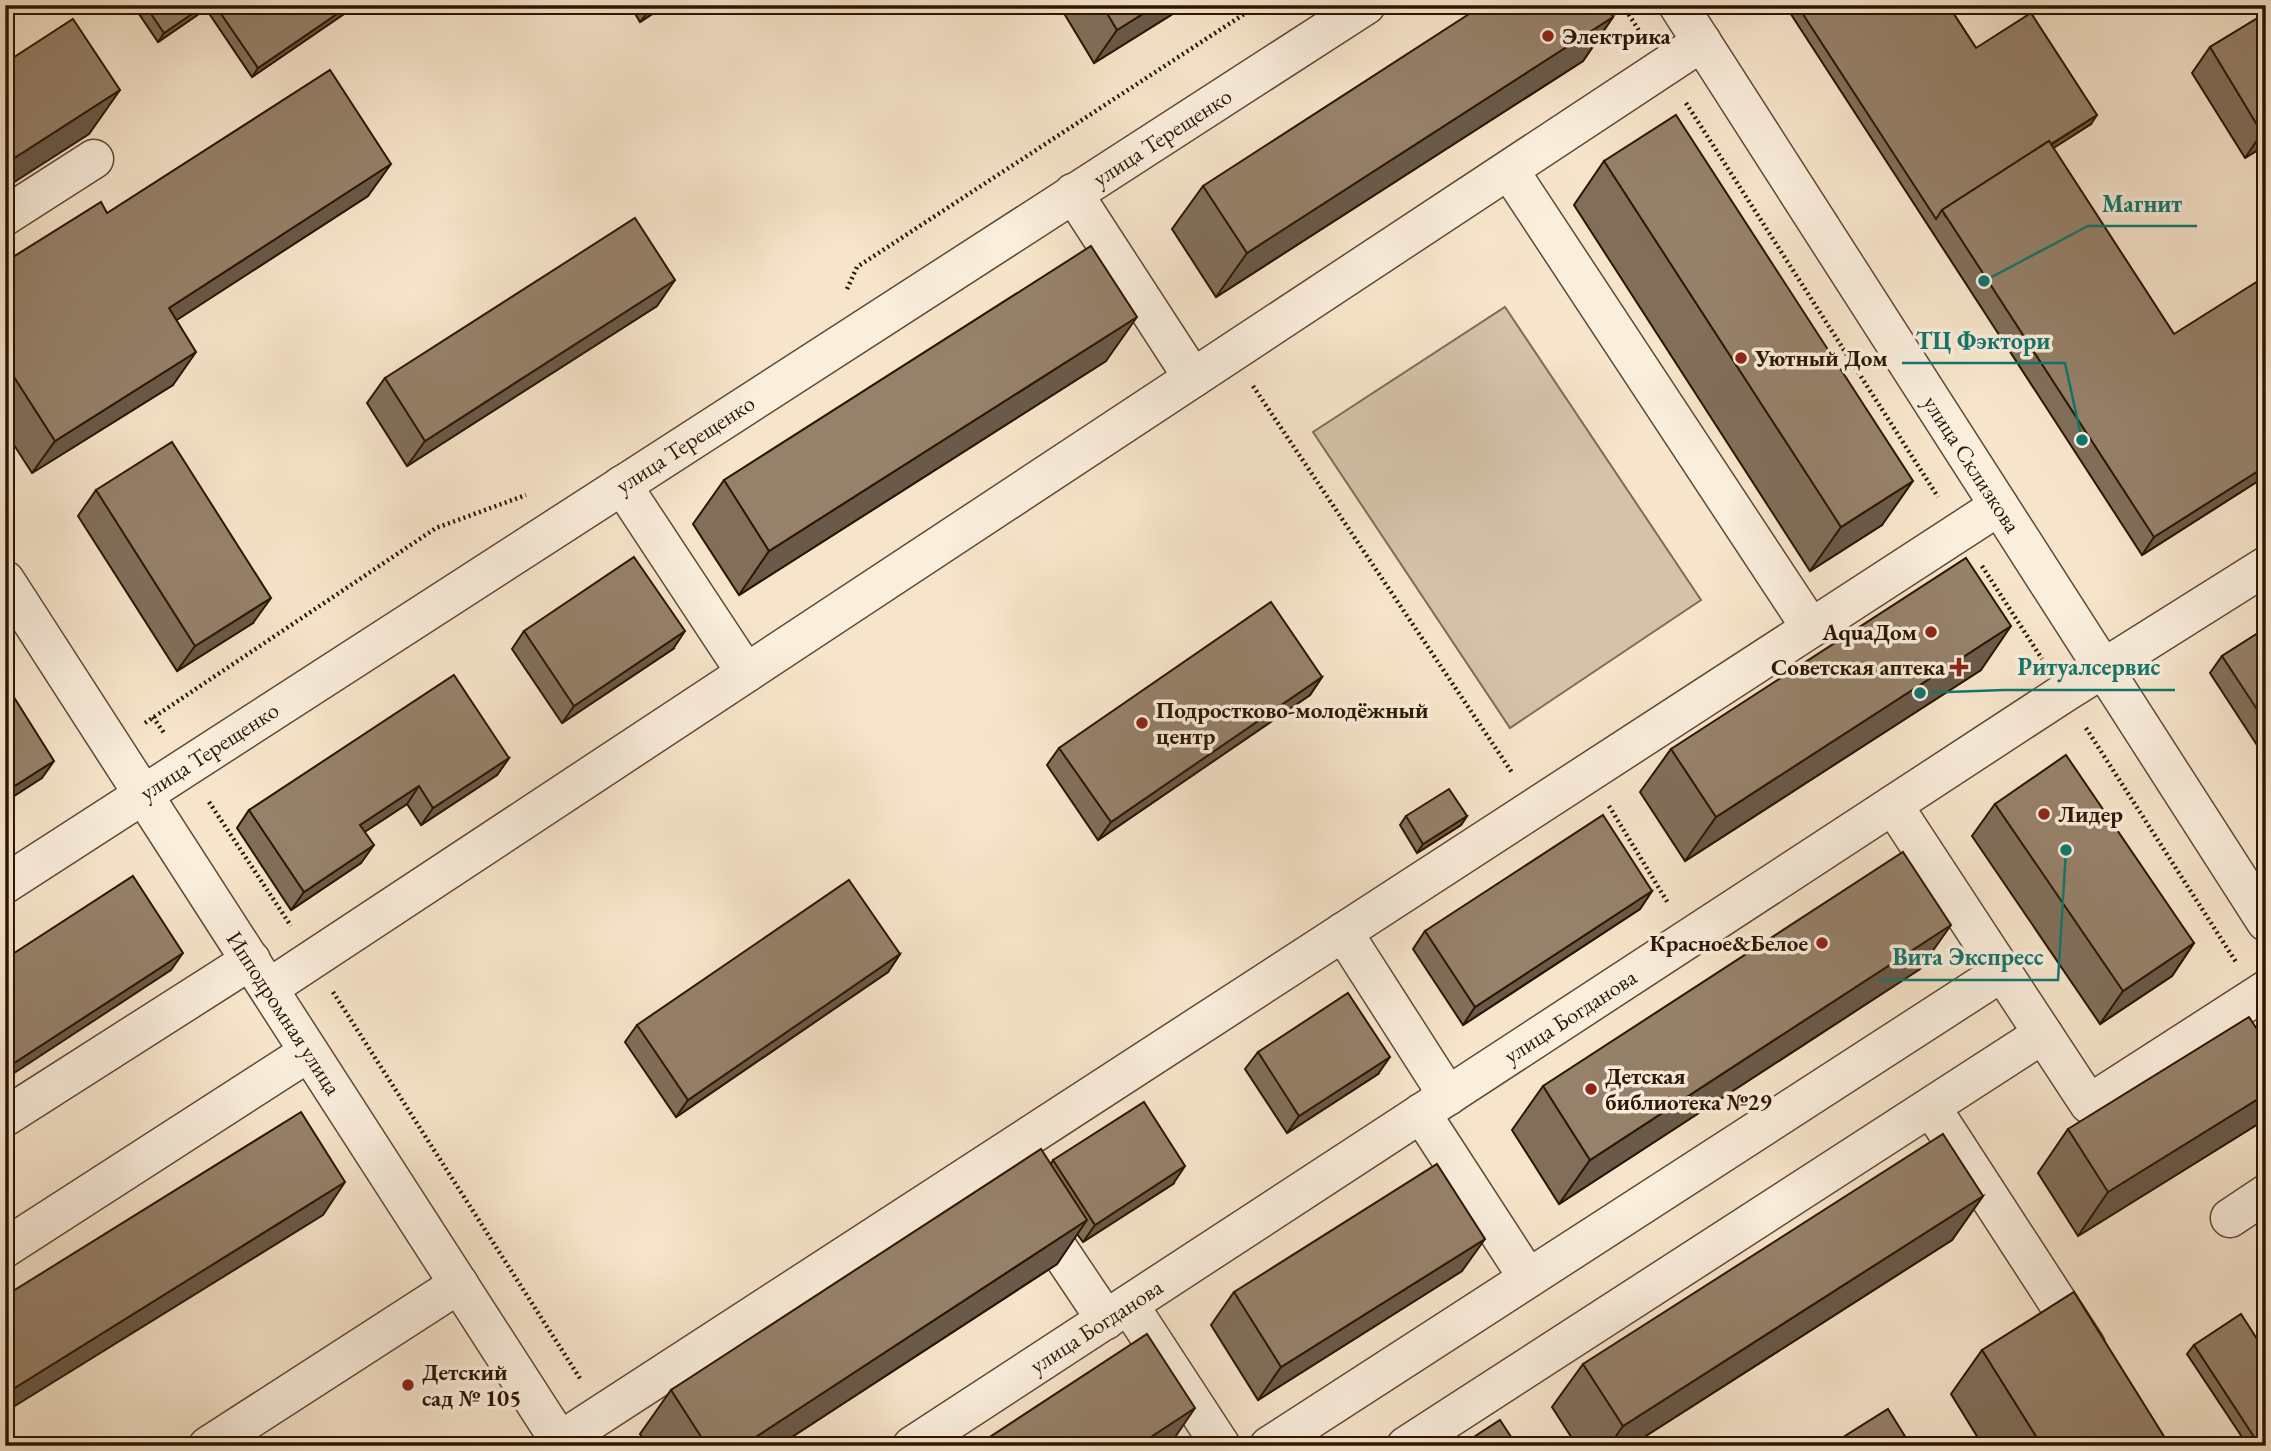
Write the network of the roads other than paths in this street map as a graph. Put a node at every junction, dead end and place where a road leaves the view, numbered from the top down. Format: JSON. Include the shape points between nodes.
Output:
{"nodes":[{"id":1,"x":1366,"y":5,"type":"edge"},
{"id":2,"x":1678,"y":5,"type":"edge"},
{"id":3,"x":1702,"y":43,"type":"junction"},
{"id":4,"x":94,"y":159,"type":"edge"},
{"id":5,"x":1509,"y":170,"type":"junction"},
{"id":6,"x":1073,"y":193,"type":"junction"},
{"id":7,"x":5,"y":216,"type":"edge"},
{"id":8,"x":1193,"y":378,"type":"junction"},
{"id":9,"x":622,"y":485,"type":"junction"},
{"id":10,"x":1999,"y":506,"type":"junction"},
{"id":11,"x":2266,"y":566,"type":"edge"},
{"id":12,"x":5,"y":580,"type":"edge"},
{"id":13,"x":1811,"y":628,"type":"junction"},
{"id":14,"x":2104,"y":669,"type":"junction"},
{"id":15,"x":746,"y":673,"type":"junction"},
{"id":16,"x":143,"y":793,"type":"junction"},
{"id":17,"x":1893,"y":805,"type":"junction"},
{"id":18,"x":5,"y":884,"type":"edge"},
{"id":19,"x":2263,"y":911,"type":"edge"},
{"id":20,"x":1343,"y":932,"type":"junction"},
{"id":21,"x":2003,"y":972,"type":"junction"},
{"id":22,"x":260,"y":974,"type":"junction"},
{"id":23,"x":2266,"y":990,"type":"edge"},
{"id":24,"x":2043,"y":1034,"type":"junction"},
{"id":25,"x":309,"y":1052,"type":"junction"},
{"id":26,"x":1434,"y":1105,"type":"junction"},
{"id":27,"x":1931,"y":1107,"type":"junction"},
{"id":28,"x":5,"y":1117,"type":"edge"},
{"id":29,"x":997,"y":1156,"type":"junction"},
{"id":30,"x":2266,"y":1194,"type":"edge"},
{"id":31,"x":2230,"y":1218,"type":"dead end"},
{"id":32,"x":5,"y":1248,"type":"edge"},
{"id":33,"x":1528,"y":1278,"type":"junction"},
{"id":34,"x":459,"y":1284,"type":"junction"},
{"id":35,"x":1118,"y":1312,"type":"junction"},
{"id":36,"x":2106,"y":1376,"type":"edge"},
{"id":37,"x":561,"y":1443,"type":"edge"},
{"id":38,"x":208,"y":1446,"type":"edge"},
{"id":39,"x":912,"y":1446,"type":"edge"},
{"id":40,"x":1221,"y":1446,"type":"edge"},
{"id":41,"x":1269,"y":1446,"type":"edge"},
{"id":42,"x":1406,"y":1446,"type":"edge"}],
"edges":[{"from":1,"to":6,"type":"street","name":"улица Терещенко"},
{"from":2,"to":3,"type":"street","name":"улица Склизкова"},
{"from":3,"to":5,"type":"street"},
{"from":3,"to":10,"type":"street","name":"улица Склизкова"},
{"from":4,"to":7,"type":"street"},
{"from":5,"to":8,"type":"street"},
{"from":5,"to":13,"type":"street"},
{"from":6,"to":8,"type":"street"},
{"from":6,"to":9,"type":"street","name":"улица Терещенко"},
{"from":8,"to":15,"type":"street"},
{"from":9,"to":15,"type":"street"},
{"from":9,"to":16,"type":"street","name":"улица Терещенко"},
{"from":10,"to":13,"type":"street"},
{"from":10,"to":14,"type":"street","name":"улица Склизкова"},
{"from":11,"to":14,"type":"street","name":"улица Богданова"},
{"from":12,"to":16,"type":"street","name":"Ипподромная улица"},
{"from":13,"to":20,"type":"street"},
{"from":14,"to":17,"type":"street","name":"улица Богданова"},
{"from":14,"to":19,"type":"street","name":"улица Склизкова"},
{"from":15,"to":22,"type":"street","via":[[312,959]]},
{"from":16,"to":18,"type":"street","name":"улица Терещенко"},
{"from":16,"to":22,"type":"street","name":"Ипподромная улица"},
{"from":17,"to":21,"type":"street"},
{"from":17,"to":26,"type":"street","name":"улица Богданова"},
{"from":20,"to":26,"type":"street"},
{"from":20,"to":29,"type":"street"},
{"from":21,"to":24,"type":"street"},
{"from":21,"to":33,"type":"street"},
{"from":22,"to":25,"type":"street","name":"Ипподромная улица"},
{"from":22,"to":28,"type":"street"},
{"from":23,"to":24,"type":"street","via":[[2089,1104]]},
{"from":24,"to":27,"type":"street"},
{"from":25,"to":32,"type":"street"},
{"from":25,"to":34,"type":"street","name":"Ипподромная улица"},
{"from":26,"to":33,"type":"street"},
{"from":26,"to":35,"type":"street","name":"улица Богданова"},
{"from":27,"to":36,"type":"street"},
{"from":27,"to":42,"type":"street"},
{"from":29,"to":35,"type":"street"},
{"from":29,"to":37,"type":"street","via":[[601,1412]]},
{"from":30,"to":31,"type":"street"},
{"from":33,"to":41,"type":"street"},
{"from":34,"to":37,"type":"street","name":"Ипподромная улица"},
{"from":34,"to":38,"type":"street"},
{"from":35,"to":39,"type":"street","name":"улица Богданова"},
{"from":35,"to":40,"type":"street"}]}
